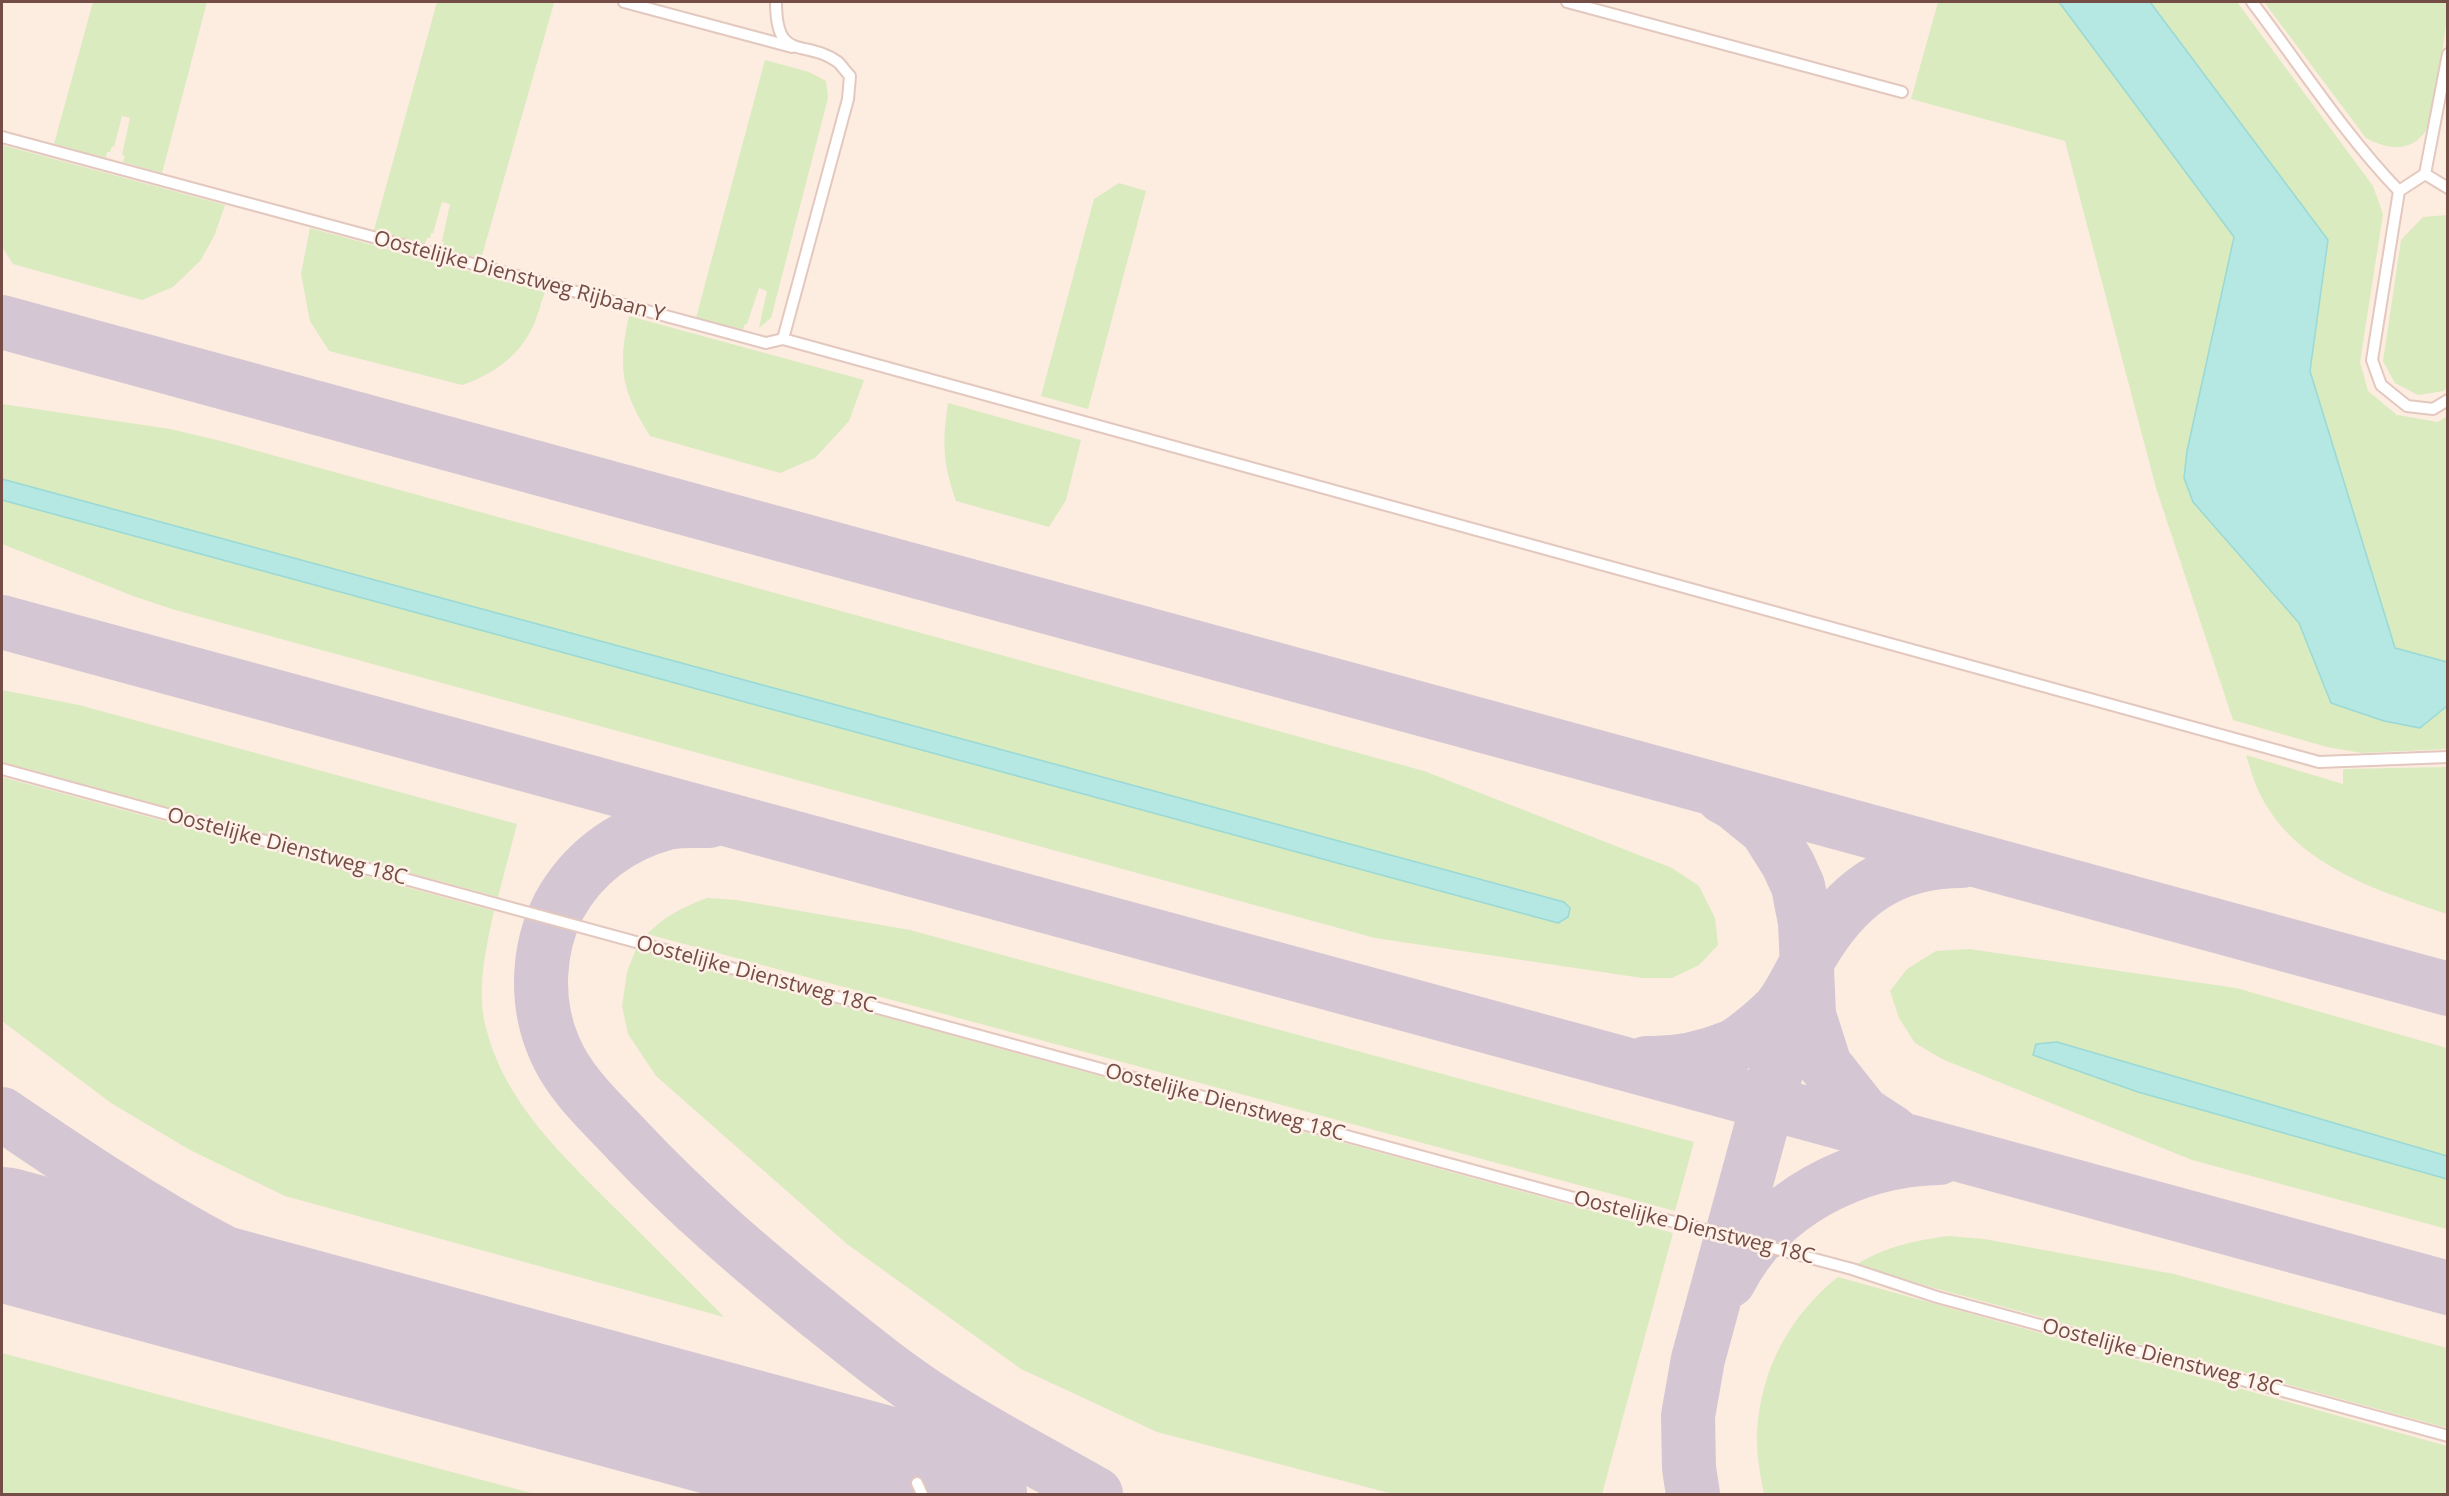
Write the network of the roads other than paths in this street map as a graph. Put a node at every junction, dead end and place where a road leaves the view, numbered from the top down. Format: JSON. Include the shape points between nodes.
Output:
{"nodes":[{"id":1,"x":624,"y":2,"type":"edge"},
{"id":2,"x":776,"y":2,"type":"edge"},
{"id":3,"x":1566,"y":2,"type":"edge"},
{"id":4,"x":2252,"y":2,"type":"edge"},
{"id":5,"x":795,"y":48,"type":"junction"},
{"id":6,"x":2448,"y":54,"type":"edge"},
{"id":7,"x":1902,"y":92,"type":"dead end"},
{"id":8,"x":2,"y":137,"type":"edge"},
{"id":9,"x":2425,"y":174,"type":"junction"},
{"id":10,"x":2448,"y":188,"type":"edge"},
{"id":11,"x":2399,"y":191,"type":"junction"},
{"id":12,"x":783,"y":339,"type":"junction"},
{"id":13,"x":2448,"y":400,"type":"edge"},
{"id":14,"x":2448,"y":757,"type":"edge"},
{"id":15,"x":2,"y":770,"type":"edge"},
{"id":16,"x":2448,"y":1436,"type":"edge"},
{"id":17,"x":917,"y":1483,"type":"dead end"},
{"id":18,"x":922,"y":1494,"type":"edge"}],
"edges":[{"from":1,"to":5,"type":"lane"},
{"from":2,"to":5,"type":"lane","via":[[776,21],[782,35]]},
{"from":3,"to":7,"type":"lane"},
{"from":4,"to":11,"type":"lane","via":[[2354,139]]},
{"from":5,"to":12,"type":"lane","via":[[839,63],[850,76],[848,99]]},
{"from":6,"to":9,"type":"lane"},
{"from":8,"to":12,"type":"lane","name":"Oostelijke Dienstweg Rijbaan Y","via":[[766,343]]},
{"from":9,"to":10,"type":"lane"},
{"from":9,"to":11,"type":"lane"},
{"from":11,"to":13,"type":"lane","via":[[2372,360],[2381,385],[2407,406],[2433,409]]},
{"from":12,"to":14,"type":"lane","name":"Oostelijke Dienstweg Rijbaan Y","via":[[2319,762]]},
{"from":15,"to":16,"type":"lane","name":"Oostelijke Dienstweg 18C","via":[[1596,1204],[1852,1269],[1936,1297]]},
{"from":17,"to":18,"type":"lane"}]}
